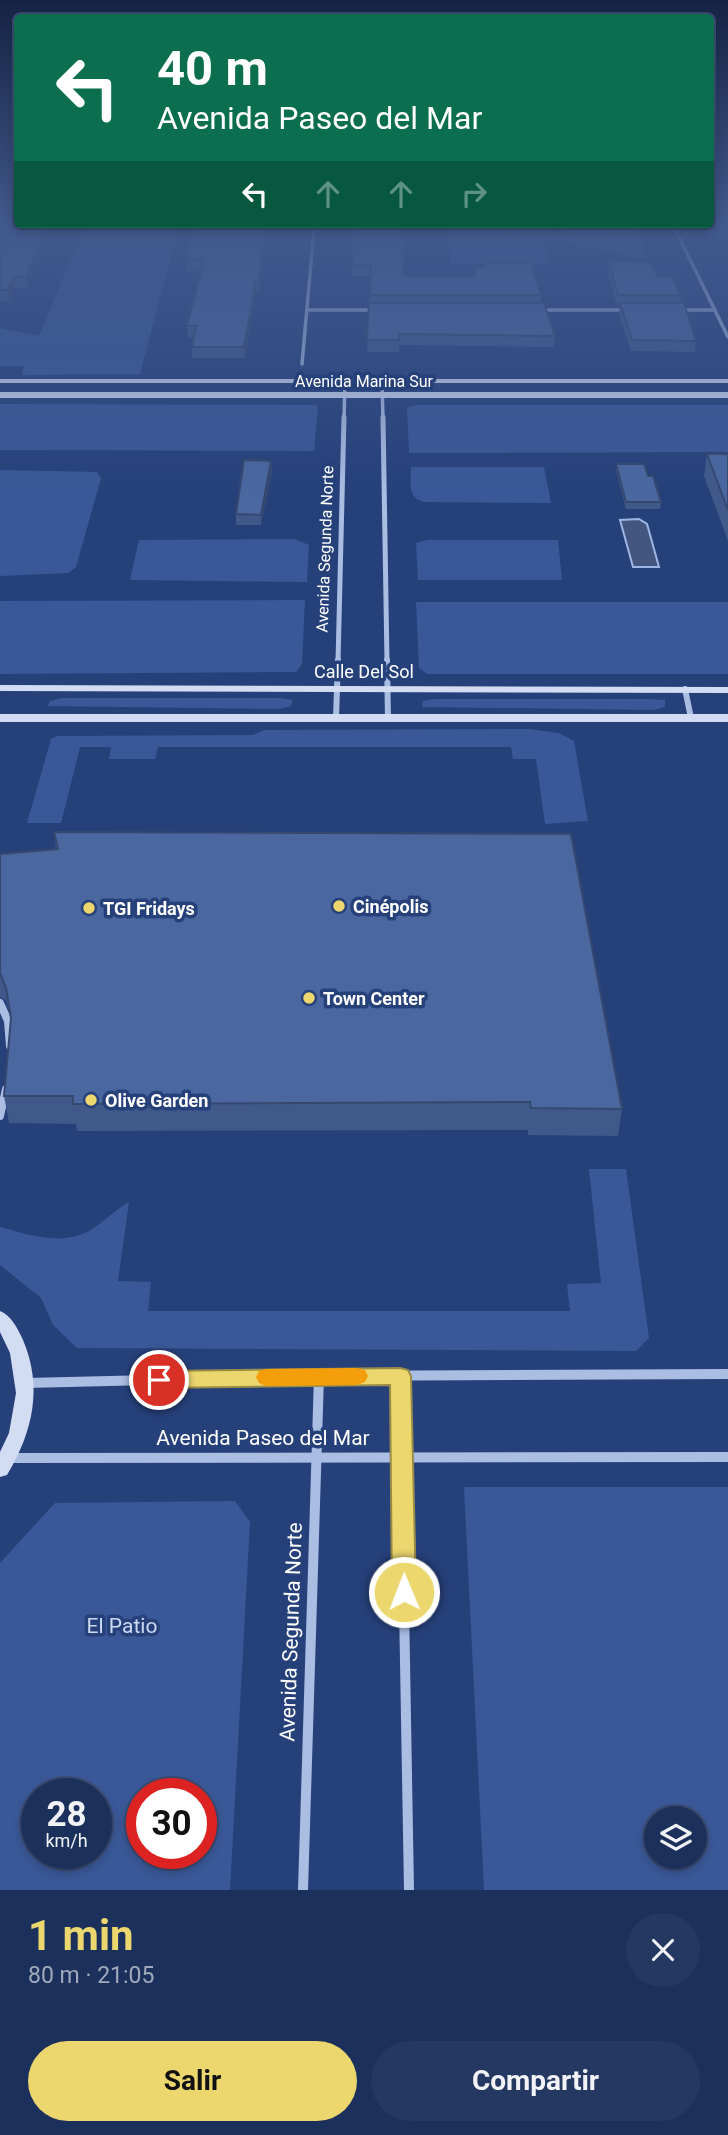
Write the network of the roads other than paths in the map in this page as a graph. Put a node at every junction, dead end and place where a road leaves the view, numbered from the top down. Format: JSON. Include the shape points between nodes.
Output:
{"nodes":[{"id":1,"x":306,"y":317,"type":"edge"},
{"id":2,"x":718,"y":317,"type":"edge"},
{"id":3,"x":728,"y":337,"type":"edge"},
{"id":4,"x":302,"y":364,"type":"dead end"},
{"id":5,"x":0,"y":381,"type":"edge"},
{"id":6,"x":345,"y":381,"type":"junction"},
{"id":7,"x":382,"y":381,"type":"junction"},
{"id":8,"x":728,"y":381,"type":"edge"},
{"id":9,"x":0,"y":395,"type":"edge"},
{"id":10,"x":345,"y":395,"type":"junction"},
{"id":11,"x":383,"y":395,"type":"junction"},
{"id":12,"x":728,"y":395,"type":"edge"},
{"id":13,"x":0,"y":688,"type":"edge"},
{"id":14,"x":337,"y":688,"type":"junction"},
{"id":15,"x":388,"y":689,"type":"junction"},
{"id":16,"x":685,"y":690,"type":"junction"},
{"id":17,"x":728,"y":690,"type":"edge"},
{"id":18,"x":0,"y":718,"type":"edge"},
{"id":19,"x":691,"y":718,"type":"junction"},
{"id":20,"x":728,"y":718,"type":"edge"},
{"id":21,"x":336,"y":719,"type":"junction"},
{"id":22,"x":388,"y":719,"type":"junction"},
{"id":23,"x":0,"y":1003,"type":"edge"},
{"id":24,"x":10,"y":1056,"type":"edge"},
{"id":25,"x":7,"y":1080,"type":"edge"},
{"id":26,"x":0,"y":1116,"type":"edge"},
{"id":27,"x":0,"y":1318,"type":"edge"},
{"id":28,"x":728,"y":1374,"type":"edge"},
{"id":29,"x":319,"y":1376,"type":"junction"},
{"id":30,"x":400,"y":1376,"type":"junction"},
{"id":31,"x":26,"y":1383,"type":"junction"},
{"id":32,"x":315,"y":1456,"type":"junction"},
{"id":33,"x":402,"y":1457,"type":"junction"},
{"id":34,"x":728,"y":1457,"type":"edge"},
{"id":35,"x":4,"y":1464,"type":"edge"},
{"id":36,"x":303,"y":1890,"type":"edge"},
{"id":37,"x":409,"y":1890,"type":"edge"}],
"edges":[{"from":1,"to":4,"type":"street"},
{"from":2,"to":3,"type":"street"},
{"from":5,"to":6,"type":"street","name":"Avenida Marina Sur"},
{"from":6,"to":7,"type":"street","name":"Avenida Marina Sur"},
{"from":6,"to":10,"type":"street","name":"Avenida Segunda Norte"},
{"from":7,"to":8,"type":"street","name":"Avenida Marina Sur"},
{"from":7,"to":11,"type":"street"},
{"from":9,"to":10,"type":"street","name":"Avenida Marina Sur"},
{"from":10,"to":11,"type":"street","name":"Avenida Marina Sur"},
{"from":10,"to":14,"type":"street","name":"Avenida Segunda Norte"},
{"from":11,"to":12,"type":"street","name":"Avenida Marina Sur"},
{"from":11,"to":15,"type":"street"},
{"from":13,"to":14,"type":"street","name":"Calle Del Sol"},
{"from":14,"to":15,"type":"street","name":"Calle Del Sol"},
{"from":14,"to":21,"type":"street","name":"Avenida Segunda Norte"},
{"from":15,"to":16,"type":"street","name":"Calle Del Sol"},
{"from":15,"to":22,"type":"street"},
{"from":16,"to":17,"type":"street","name":"Calle Del Sol"},
{"from":16,"to":19,"type":"street"},
{"from":18,"to":21,"type":"street"},
{"from":19,"to":20,"type":"street"},
{"from":19,"to":22,"type":"street"},
{"from":21,"to":22,"type":"street"},
{"from":23,"to":24,"type":"street","via":[[8,1021]]},
{"from":25,"to":26,"type":"street"},
{"from":27,"to":31,"type":"street","via":[[13,1334]]},
{"from":28,"to":30,"type":"street"},
{"from":29,"to":30,"type":"street"},
{"from":29,"to":31,"type":"street"},
{"from":29,"to":32,"type":"street","name":"Avenida Segunda Norte"},
{"from":30,"to":33,"type":"street"},
{"from":31,"to":35,"type":"street","via":[[22,1420]]},
{"from":32,"to":33,"type":"street","name":"Avenida Paseo del Mar"},
{"from":32,"to":35,"type":"street","name":"Avenida Paseo del Mar"},
{"from":32,"to":36,"type":"street","name":"Avenida Segunda Norte"},
{"from":33,"to":34,"type":"street","name":"Avenida Paseo del Mar"},
{"from":33,"to":37,"type":"street"}]}
